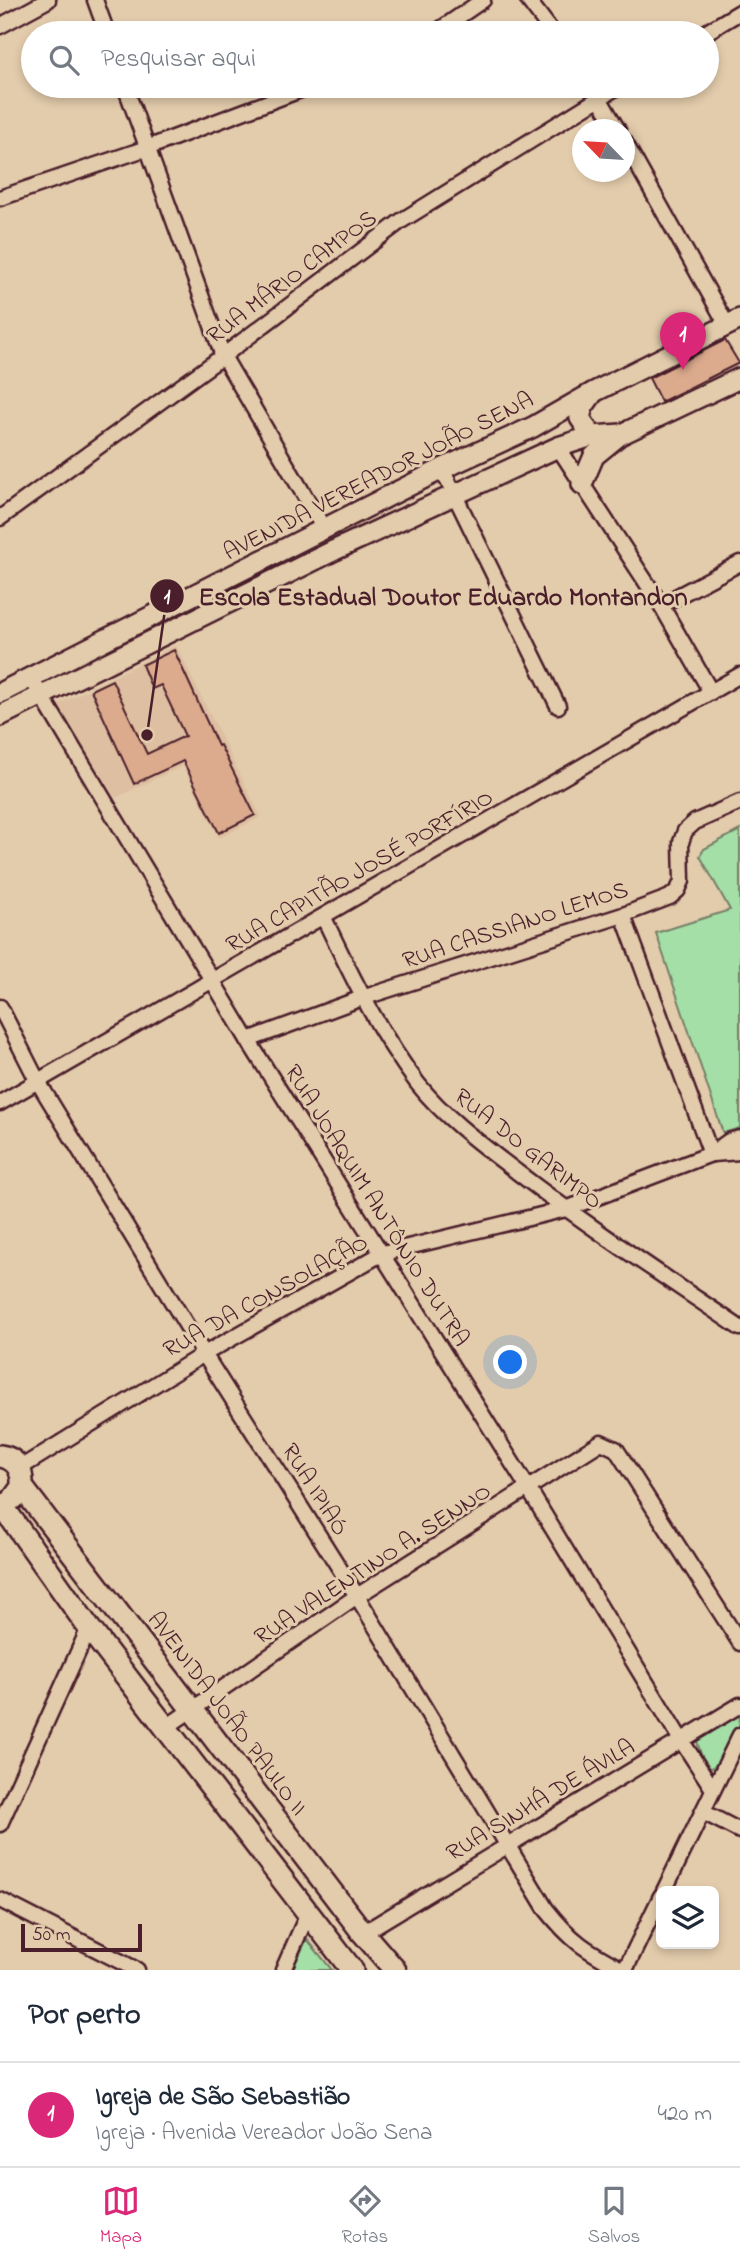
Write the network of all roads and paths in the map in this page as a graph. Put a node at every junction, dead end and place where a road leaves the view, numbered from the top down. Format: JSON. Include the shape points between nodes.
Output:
{"nodes":[{"id":1,"x":47,"y":0,"type":"edge"},
{"id":2,"x":96,"y":0,"type":"edge"},
{"id":3,"x":483,"y":0,"type":"edge"},
{"id":4,"x":528,"y":0,"type":"edge"},
{"id":5,"x":740,"y":12,"type":"edge"},
{"id":6,"x":103,"y":21,"type":"edge"},
{"id":7,"x":452,"y":21,"type":"edge"},
{"id":8,"x":544,"y":21,"type":"edge"},
{"id":9,"x":719,"y":25,"type":"edge"},
{"id":10,"x":0,"y":26,"type":"edge"},
{"id":11,"x":129,"y":98,"type":"edge"},
{"id":12,"x":279,"y":98,"type":"edge"},
{"id":13,"x":586,"y":98,"type":"edge"},
{"id":14,"x":600,"y":98,"type":"edge"},
{"id":15,"x":612,"y":119,"type":"edge"},
{"id":16,"x":147,"y":148,"type":"junction"},
{"id":17,"x":635,"y":158,"type":"edge"},
{"id":18,"x":0,"y":198,"type":"edge"},
{"id":19,"x":733,"y":322,"type":"edge"},
{"id":20,"x":223,"y":356,"type":"junction"},
{"id":21,"x":740,"y":378,"type":"edge"},
{"id":22,"x":594,"y":392,"type":"junction"},
{"id":23,"x":622,"y":434,"type":"junction"},
{"id":24,"x":592,"y":436,"type":"junction"},
{"id":25,"x":558,"y":447,"type":"junction"},
{"id":26,"x":442,"y":469,"type":"junction"},
{"id":27,"x":582,"y":484,"type":"junction"},
{"id":28,"x":454,"y":495,"type":"junction"},
{"id":29,"x":0,"y":518,"type":"edge"},
{"id":30,"x":324,"y":529,"type":"junction"},
{"id":31,"x":740,"y":563,"type":"edge"},
{"id":32,"x":661,"y":605,"type":"junction"},
{"id":33,"x":740,"y":675,"type":"edge"},
{"id":34,"x":31,"y":678,"type":"junction"},
{"id":35,"x":711,"y":692,"type":"junction"},
{"id":36,"x":0,"y":693,"type":"edge"},
{"id":37,"x":40,"y":695,"type":"junction"},
{"id":38,"x":558,"y":706,"type":"dead end"},
{"id":39,"x":0,"y":716,"type":"edge"},
{"id":40,"x":740,"y":802,"type":"edge"},
{"id":41,"x":624,"y":915,"type":"junction"},
{"id":42,"x":324,"y":918,"type":"junction"},
{"id":43,"x":213,"y":981,"type":"junction"},
{"id":44,"x":362,"y":998,"type":"junction"},
{"id":45,"x":0,"y":1007,"type":"edge"},
{"id":46,"x":248,"y":1040,"type":"junction"},
{"id":47,"x":37,"y":1080,"type":"junction"},
{"id":48,"x":0,"y":1103,"type":"edge"},
{"id":49,"x":740,"y":1138,"type":"edge"},
{"id":50,"x":740,"y":1152,"type":"edge"},
{"id":51,"x":711,"y":1154,"type":"junction"},
{"id":52,"x":566,"y":1209,"type":"junction"},
{"id":53,"x":383,"y":1253,"type":"junction"},
{"id":54,"x":740,"y":1328,"type":"edge"},
{"id":55,"x":204,"y":1354,"type":"junction"},
{"id":56,"x":10,"y":1463,"type":"edge"},
{"id":57,"x":528,"y":1488,"type":"junction"},
{"id":58,"x":1,"y":1504,"type":"edge"},
{"id":59,"x":357,"y":1596,"type":"junction"},
{"id":60,"x":89,"y":1628,"type":"junction"},
{"id":61,"x":740,"y":1643,"type":"edge"},
{"id":62,"x":740,"y":1705,"type":"edge"},
{"id":63,"x":192,"y":1709,"type":"junction"},
{"id":64,"x":165,"y":1728,"type":"junction"},
{"id":65,"x":740,"y":1735,"type":"edge"},
{"id":66,"x":681,"y":1740,"type":"junction"},
{"id":67,"x":713,"y":1789,"type":"junction"},
{"id":68,"x":702,"y":1812,"type":"junction"},
{"id":69,"x":0,"y":1824,"type":"edge"},
{"id":70,"x":740,"y":1831,"type":"edge"},
{"id":71,"x":509,"y":1844,"type":"junction"},
{"id":72,"x":666,"y":1886,"type":"edge"},
{"id":73,"x":0,"y":1900,"type":"edge"},
{"id":74,"x":656,"y":1906,"type":"edge"},
{"id":75,"x":308,"y":1913,"type":"junction"},
{"id":76,"x":363,"y":1933,"type":"junction"},
{"id":77,"x":137,"y":1970,"type":"edge"},
{"id":78,"x":283,"y":1970,"type":"edge"},
{"id":79,"x":352,"y":1970,"type":"edge"},
{"id":80,"x":395,"y":1970,"type":"edge"},
{"id":81,"x":624,"y":1970,"type":"edge"}],
"edges":[{"from":1,"to":10,"type":"street"},
{"from":2,"to":6,"type":"street"},
{"from":3,"to":7,"type":"street"},
{"from":4,"to":8,"type":"street"},
{"from":5,"to":9,"type":"street"},
{"from":11,"to":16,"type":"street"},
{"from":12,"to":16,"type":"street"},
{"from":13,"to":20,"type":"street","name":"RUA MÁRIO CAMPOS","via":[[401,221]]},
{"from":14,"to":15,"type":"street"},
{"from":16,"to":18,"type":"street"},
{"from":16,"to":20,"type":"street"},
{"from":17,"to":19,"type":"street"},
{"from":19,"to":22,"type":"main road","name":"AVENIDA VEREADOR JOÃO SENA"},
{"from":20,"to":29,"type":"street","name":"RUA MÁRIO CAMPOS"},
{"from":20,"to":30,"type":"street"},
{"from":21,"to":23,"type":"main road","name":"AVENIDA VEREADOR JOÃO SENA"},
{"from":22,"to":24,"type":"main road","via":[[580,418]]},
{"from":22,"to":26,"type":"main road","name":"AVENIDA VEREADOR JOÃO SENA","via":[[533,427]]},
{"from":23,"to":24,"type":"main road","name":"AVENIDA VEREADOR JOÃO SENA"},
{"from":23,"to":27,"type":"main road","via":[[594,456]]},
{"from":24,"to":25,"type":"main road","name":"AVENIDA VEREADOR JOÃO SENA"},
{"from":25,"to":27,"type":"street"},
{"from":25,"to":28,"type":"main road","name":"AVENIDA VEREADOR JOÃO SENA"},
{"from":26,"to":28,"type":"street"},
{"from":26,"to":30,"type":"main road","name":"AVENIDA VEREADOR JOÃO SENA"},
{"from":27,"to":32,"type":"street"},
{"from":28,"to":37,"type":"main road","name":"AVENIDA VEREADOR JOÃO SENA"},
{"from":28,"to":38,"type":"street"},
{"from":30,"to":34,"type":"main road","name":"AVENIDA VEREADOR JOÃO SENA"},
{"from":31,"to":32,"type":"street"},
{"from":32,"to":35,"type":"street"},
{"from":33,"to":35,"type":"street","name":"RUA CAPITÃO JOSÉ PORFÍRIO"},
{"from":34,"to":36,"type":"main road","name":"AVENIDA VEREADOR JOÃO SENA"},
{"from":34,"to":37,"type":"street","name":"RUA JOAQUIM ANTÔNIO DUTRA"},
{"from":35,"to":42,"type":"street","name":"RUA CAPITÃO JOSÉ PORFÍRIO"},
{"from":37,"to":39,"type":"main road","name":"AVENIDA VEREADOR JOÃO SENA"},
{"from":37,"to":43,"type":"street","name":"RUA JOAQUIM ANTÔNIO DUTRA"},
{"from":40,"to":41,"type":"street","name":"RUA CASSIANO LEMOS","via":[[685,831],[678,890]]},
{"from":41,"to":44,"type":"street","name":"RUA CASSIANO LEMOS"},
{"from":41,"to":51,"type":"street"},
{"from":42,"to":43,"type":"street","name":"RUA CAPITÃO JOSÉ PORFÍRIO"},
{"from":42,"to":44,"type":"street","name":"RUA DO GARIMPO"},
{"from":43,"to":46,"type":"street","name":"RUA JOAQUIM ANTÔNIO DUTRA"},
{"from":43,"to":47,"type":"street","name":"RUA CAPITÃO JOSÉ PORFÍRIO"},
{"from":44,"to":46,"type":"street","name":"RUA CASSIANO LEMOS"},
{"from":44,"to":52,"type":"street","name":"RUA DO GARIMPO","via":[[417,1083],[441,1110]]},
{"from":45,"to":47,"type":"street","name":"RUA IPIAÓ"},
{"from":46,"to":53,"type":"street","name":"RUA JOAQUIM ANTÔNIO DUTRA"},
{"from":47,"to":48,"type":"street","name":"RUA CAPITÃO JOSÉ PORFÍRIO"},
{"from":47,"to":55,"type":"street","name":"RUA IPIAÓ"},
{"from":49,"to":51,"type":"street","name":"RUA DA CONSOLAÇÃO"},
{"from":50,"to":51,"type":"street","name":"RUA DA CONSOLAÇÃO"},
{"from":51,"to":52,"type":"street","name":"RUA DA CONSOLAÇÃO"},
{"from":52,"to":53,"type":"street","name":"RUA DA CONSOLAÇÃO"},
{"from":52,"to":54,"type":"street","name":"RUA DO GARIMPO"},
{"from":53,"to":55,"type":"street","name":"RUA DA CONSOLAÇÃO"},
{"from":53,"to":57,"type":"street","name":"RUA JOAQUIM ANTÔNIO DUTRA"},
{"from":55,"to":56,"type":"street","name":"RUA DA CONSOLAÇÃO"},
{"from":55,"to":59,"type":"street","name":"RUA IPIAÓ"},
{"from":56,"to":58,"type":"main road","via":[[10,1501]]},
{"from":56,"to":63,"type":"main road","name":"AVENIDA JOÃO PAULO II"},
{"from":57,"to":59,"type":"street","name":"RUA VALENTINO A. SENNO"},
{"from":57,"to":61,"type":"street","name":"RUA VALENTINO A. SENNO","via":[[596,1444],[616,1448]]},
{"from":57,"to":66,"type":"street","name":"RUA JOAQUIM ANTÔNIO DUTRA"},
{"from":58,"to":60,"type":"main road"},
{"from":59,"to":63,"type":"street","name":"RUA VALENTINO A. SENNO"},
{"from":59,"to":71,"type":"street","name":"RUA IPIAÓ"},
{"from":60,"to":64,"type":"main road"},
{"from":60,"to":69,"type":"street"},
{"from":62,"to":66,"type":"street","name":"RUA SINHÁ DE ÁVILA"},
{"from":63,"to":64,"type":"street","name":"RUA VALENTINO A. SENNO"},
{"from":63,"to":76,"type":"main road","name":"AVENIDA JOÃO PAULO II"},
{"from":64,"to":75,"type":"main road"},
{"from":65,"to":67,"type":"street"},
{"from":66,"to":67,"type":"street","name":"RUA JOAQUIM ANTÔNIO DUTRA"},
{"from":66,"to":71,"type":"street","name":"RUA SINHÁ DE ÁVILA"},
{"from":67,"to":68,"type":"street"},
{"from":68,"to":70,"type":"street"},
{"from":68,"to":72,"type":"street"},
{"from":71,"to":76,"type":"street","name":"RUA SINHÁ DE ÁVILA"},
{"from":71,"to":81,"type":"street","name":"RUA IPIAÓ","via":[[546,1909],[568,1936]]},
{"from":73,"to":77,"type":"street"},
{"from":74,"to":81,"type":"street"},
{"from":75,"to":78,"type":"street"},
{"from":75,"to":79,"type":"main road"},
{"from":76,"to":80,"type":"main road","name":"AVENIDA JOÃO PAULO II"}]}
